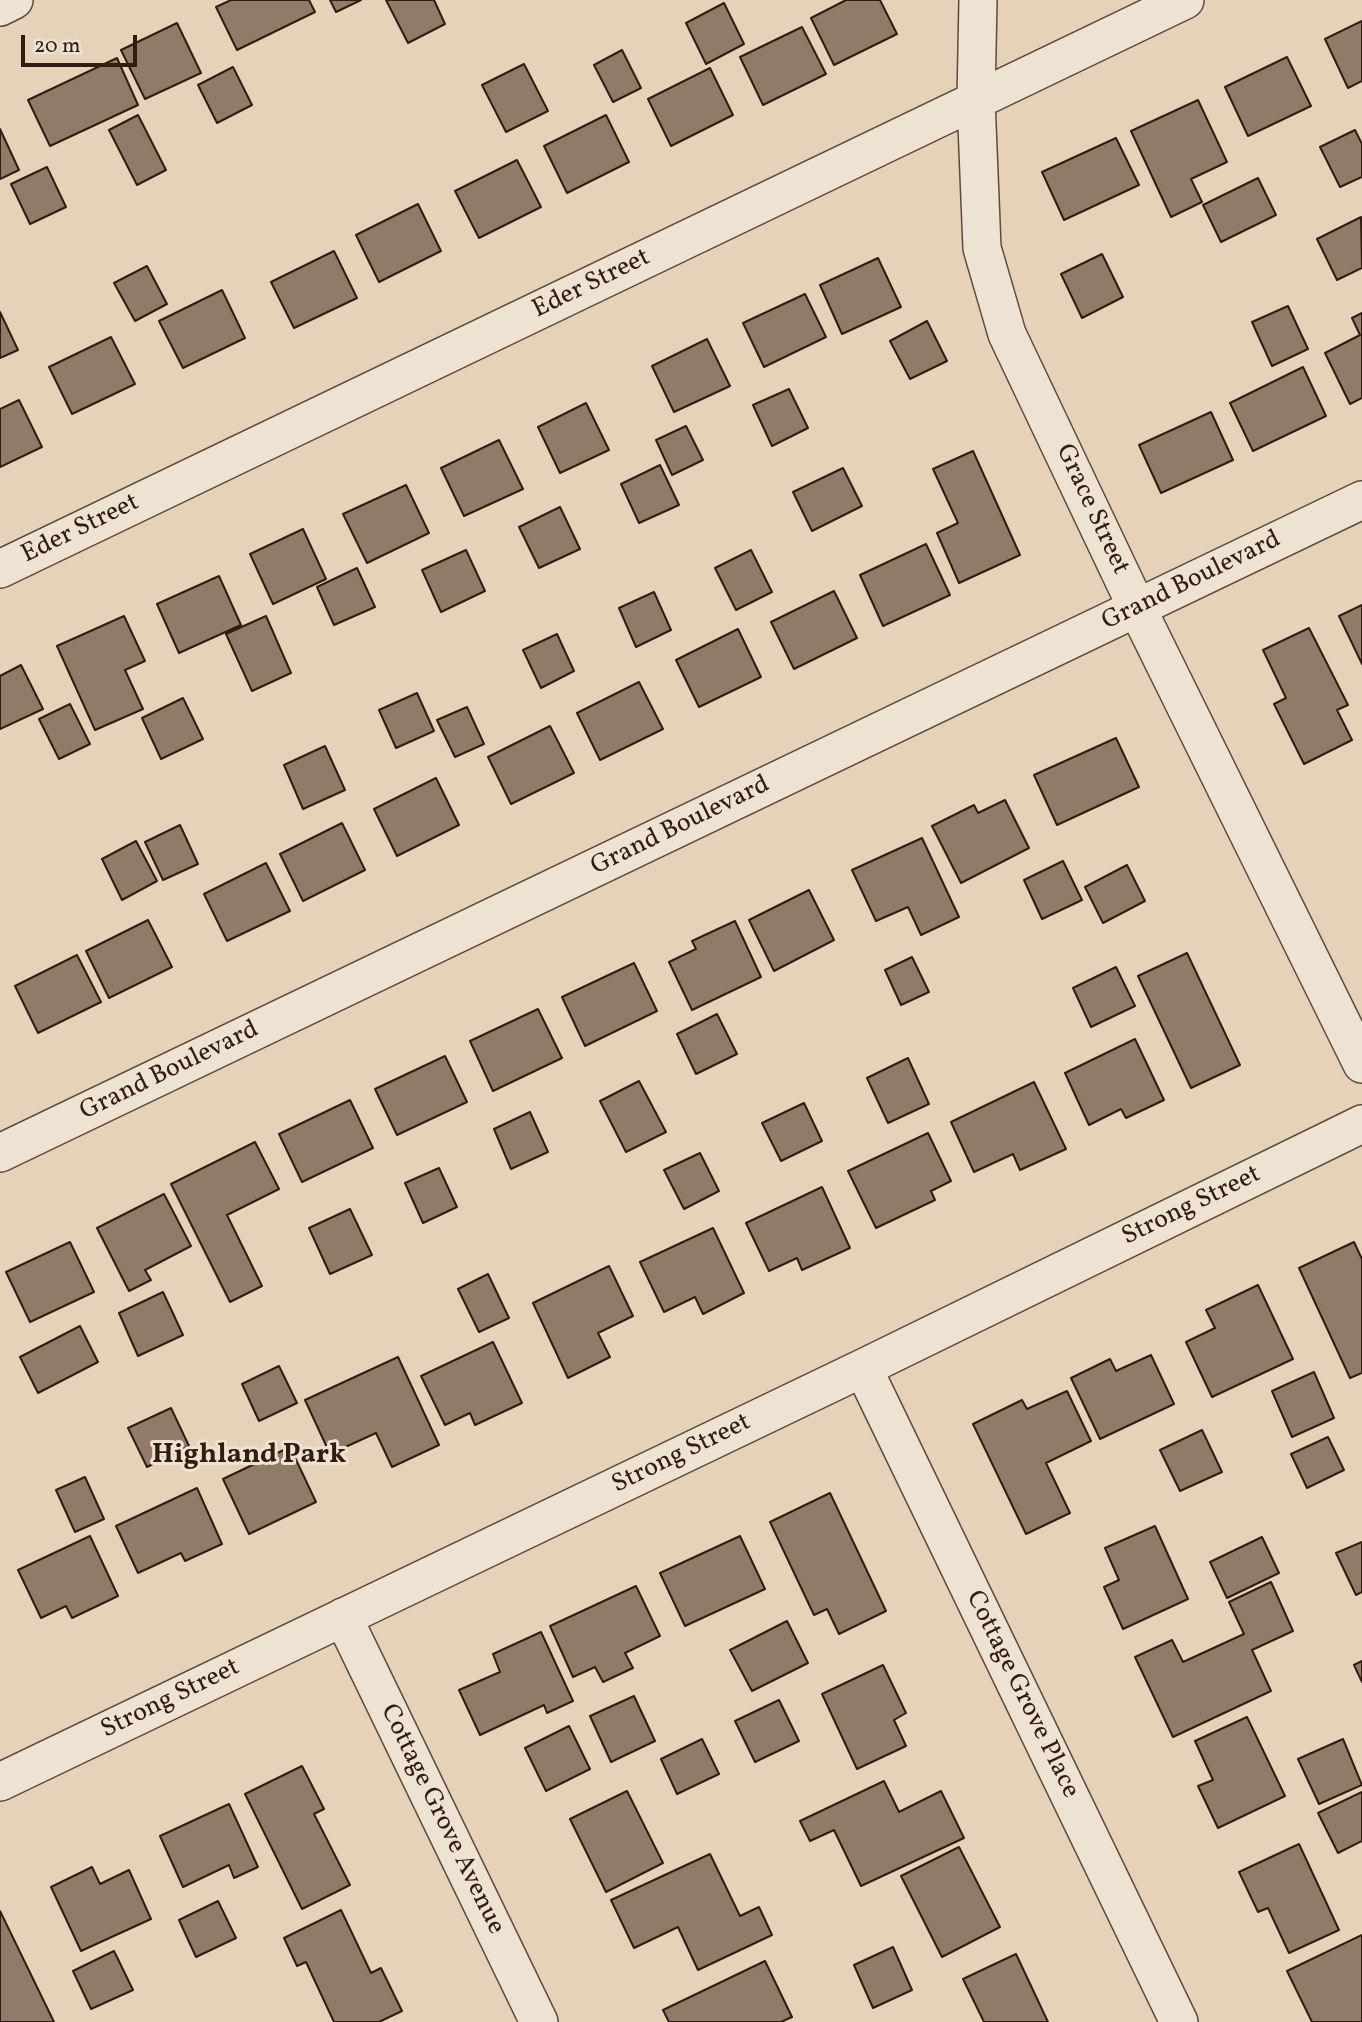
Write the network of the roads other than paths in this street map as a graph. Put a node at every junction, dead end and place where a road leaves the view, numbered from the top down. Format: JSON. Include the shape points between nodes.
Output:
{"nodes":[{"id":1,"x":14,"y":0,"type":"edge"},
{"id":2,"x":978,"y":0,"type":"edge"},
{"id":3,"x":1185,"y":0,"type":"edge"},
{"id":4,"x":0,"y":7,"type":"edge"},
{"id":5,"x":976,"y":100,"type":"junction"},
{"id":6,"x":1362,"y":500,"type":"edge"},
{"id":7,"x":0,"y":569,"type":"edge"},
{"id":8,"x":1138,"y":608,"type":"junction"},
{"id":9,"x":1362,"y":1063,"type":"edge"},
{"id":10,"x":1362,"y":1124,"type":"edge"},
{"id":11,"x":0,"y":1153,"type":"edge"},
{"id":12,"x":863,"y":1368,"type":"junction"},
{"id":13,"x":343,"y":1617,"type":"junction"},
{"id":14,"x":0,"y":1782,"type":"edge"},
{"id":15,"x":538,"y":2022,"type":"edge"},
{"id":16,"x":1179,"y":2022,"type":"edge"}],
"edges":[{"from":1,"to":4,"type":"street"},
{"from":2,"to":5,"type":"street","name":"Grace Street"},
{"from":3,"to":5,"type":"street","name":"Eder Street"},
{"from":5,"to":7,"type":"street","name":"Eder Street"},
{"from":5,"to":8,"type":"street","name":"Grace Street","via":[[982,248],[1007,334]]},
{"from":6,"to":8,"type":"street","name":"Grand Boulevard"},
{"from":8,"to":9,"type":"street","name":"Grace Street"},
{"from":8,"to":11,"type":"street","name":"Grand Boulevard"},
{"from":10,"to":12,"type":"street","name":"Strong Street"},
{"from":12,"to":13,"type":"street","name":"Strong Street"},
{"from":12,"to":16,"type":"street","name":"Cottage Grove Place"},
{"from":13,"to":14,"type":"street","name":"Strong Street"},
{"from":13,"to":15,"type":"street","name":"Cottage Grove Avenue"}]}
